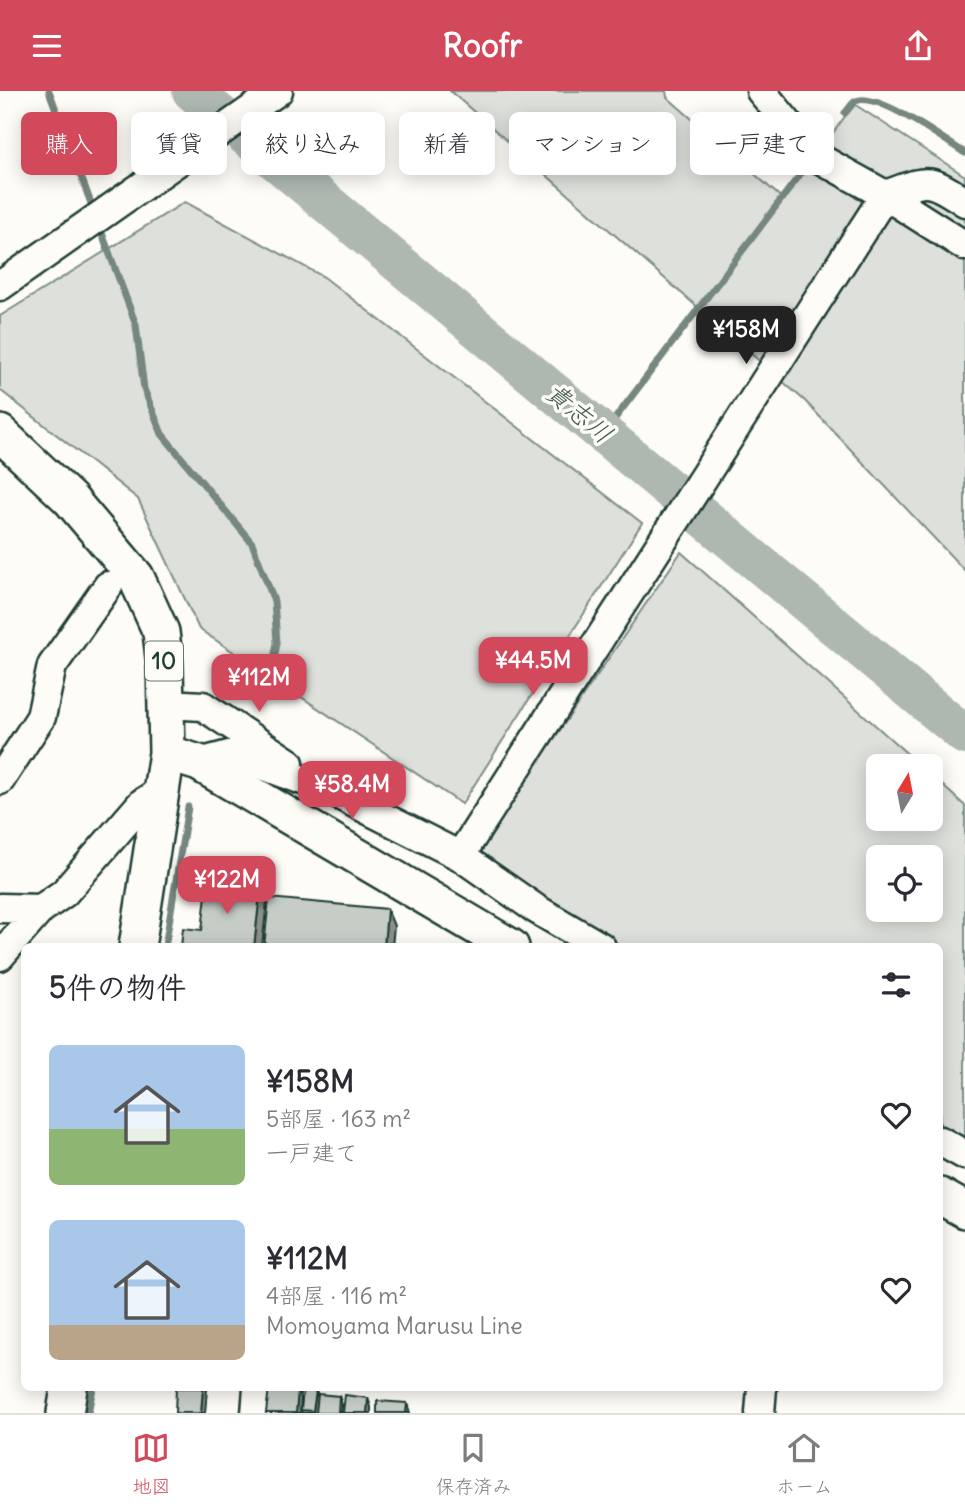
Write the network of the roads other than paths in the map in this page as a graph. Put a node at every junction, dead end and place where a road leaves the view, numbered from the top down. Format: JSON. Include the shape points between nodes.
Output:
{"nodes":[{"id":1,"x":278,"y":91,"type":"edge"},
{"id":2,"x":761,"y":91,"type":"edge"},
{"id":3,"x":885,"y":195,"type":"junction"},
{"id":4,"x":965,"y":202,"type":"edge"},
{"id":5,"x":965,"y":246,"type":"edge"},
{"id":6,"x":0,"y":286,"type":"edge"},
{"id":7,"x":0,"y":433,"type":"edge"},
{"id":8,"x":108,"y":586,"type":"dead end"},
{"id":9,"x":166,"y":704,"type":"junction"},
{"id":10,"x":183,"y":758,"type":"junction"},
{"id":11,"x":0,"y":780,"type":"edge"},
{"id":12,"x":329,"y":790,"type":"junction"},
{"id":13,"x":161,"y":791,"type":"junction"},
{"id":14,"x":460,"y":856,"type":"junction"},
{"id":15,"x":0,"y":908,"type":"edge"},
{"id":16,"x":41,"y":909,"type":"junction"},
{"id":17,"x":138,"y":943,"type":"edge"},
{"id":18,"x":504,"y":943,"type":"edge"},
{"id":19,"x":594,"y":943,"type":"edge"},
{"id":20,"x":0,"y":956,"type":"edge"},
{"id":21,"x":943,"y":1143,"type":"edge"},
{"id":22,"x":965,"y":1155,"type":"edge"},
{"id":23,"x":943,"y":1198,"type":"edge"},
{"id":24,"x":965,"y":1210,"type":"edge"},
{"id":25,"x":69,"y":1391,"type":"edge"},
{"id":26,"x":258,"y":1391,"type":"edge"},
{"id":27,"x":762,"y":1391,"type":"edge"},
{"id":28,"x":65,"y":1413,"type":"edge"},
{"id":29,"x":256,"y":1413,"type":"edge"},
{"id":30,"x":760,"y":1413,"type":"edge"}],
"edges":[{"from":1,"to":6,"type":"street"},
{"from":2,"to":3,"type":"street","via":[[815,156]]},
{"from":3,"to":4,"type":"street","via":[[923,181],[938,184]]},
{"from":3,"to":5,"type":"street"},
{"from":3,"to":14,"type":"street"},
{"from":7,"to":9,"type":"main road","number":"10","via":[[70,499],[136,577],[161,632]]},
{"from":8,"to":11,"type":"street","via":[[52,666],[41,717]]},
{"from":9,"to":10,"type":"main road","number":"10"},
{"from":9,"to":12,"type":"street","via":[[203,706]]},
{"from":10,"to":12,"type":"street","via":[[233,754]]},
{"from":10,"to":13,"type":"main road","number":"10"},
{"from":10,"to":18,"type":"main road"},
{"from":12,"to":14,"type":"street"},
{"from":13,"to":16,"type":"street","via":[[142,803],[64,893]]},
{"from":13,"to":17,"type":"main road","number":"10"},
{"from":14,"to":19,"type":"street"},
{"from":15,"to":16,"type":"street"},
{"from":16,"to":20,"type":"street"},
{"from":21,"to":22,"type":"street"},
{"from":23,"to":24,"type":"main road"},
{"from":25,"to":28,"type":"main road"},
{"from":26,"to":29,"type":"street"},
{"from":27,"to":30,"type":"street"}]}
